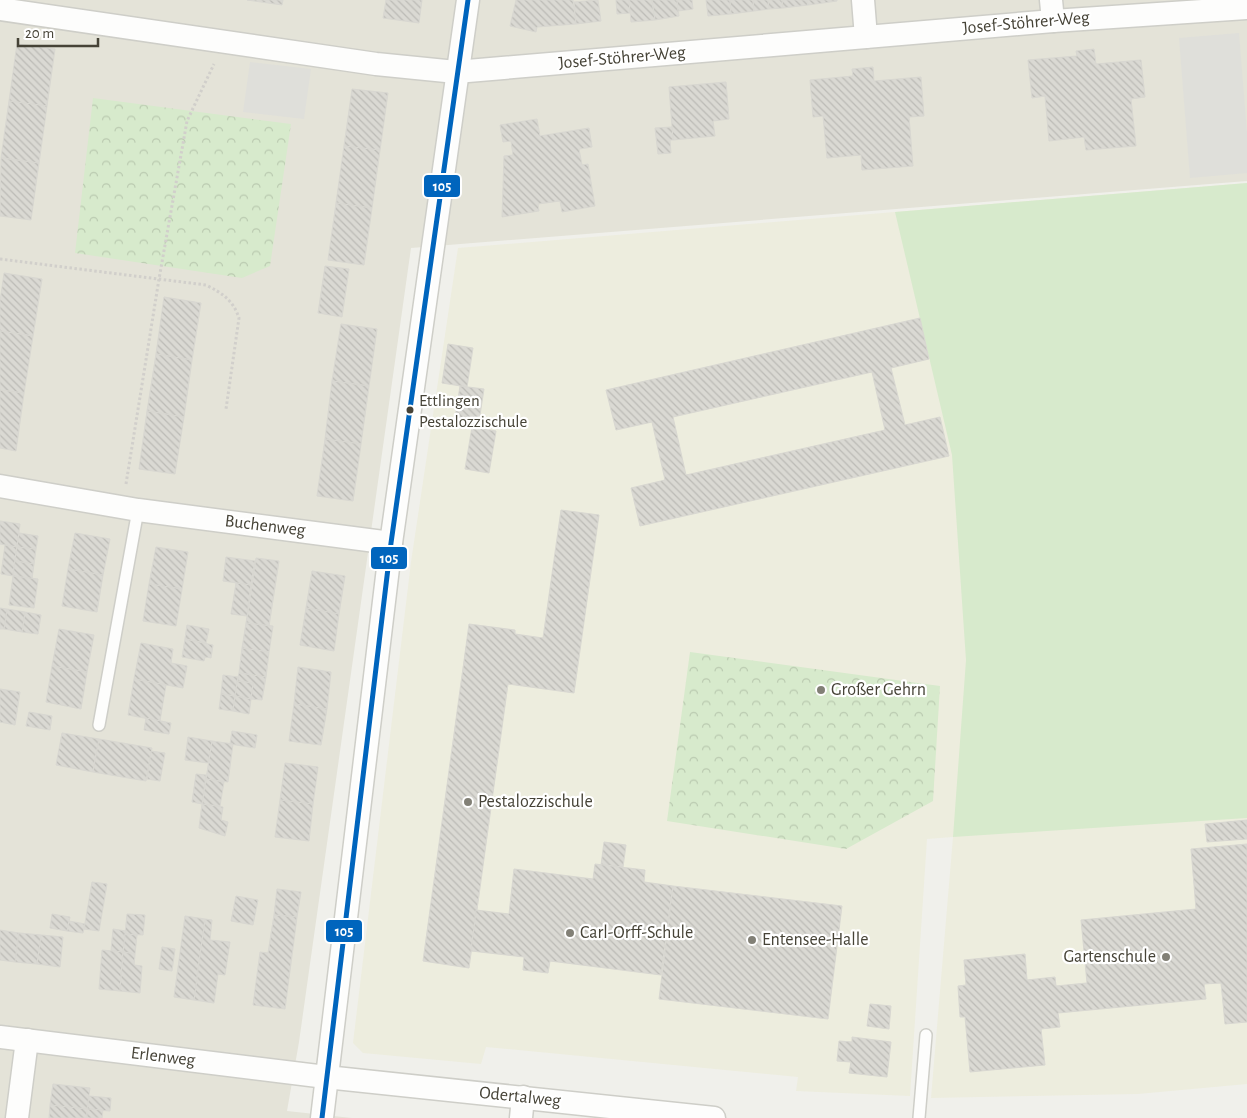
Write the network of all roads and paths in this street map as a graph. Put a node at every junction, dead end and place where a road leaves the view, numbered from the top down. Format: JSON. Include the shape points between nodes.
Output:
{"nodes":[{"id":1,"x":468,"y":0,"type":"edge"},
{"id":2,"x":863,"y":0,"type":"edge"},
{"id":3,"x":1247,"y":8,"type":"edge"},
{"id":4,"x":0,"y":9,"type":"edge"},
{"id":5,"x":1052,"y":10,"type":"edge"},
{"id":6,"x":866,"y":37,"type":"junction"},
{"id":7,"x":225,"y":42,"type":"junction"},
{"id":8,"x":456,"y":72,"type":"junction"},
{"id":9,"x":0,"y":259,"type":"edge"},
{"id":10,"x":158,"y":279,"type":"junction"},
{"id":11,"x":226,"y":410,"type":"dead end"},
{"id":12,"x":0,"y":486,"type":"edge"},
{"id":13,"x":131,"y":508,"type":"junction"},
{"id":14,"x":391,"y":543,"type":"junction"},
{"id":15,"x":99,"y":725,"type":"dead end"},
{"id":16,"x":926,"y":1035,"type":"dead end"},
{"id":17,"x":0,"y":1037,"type":"edge"},
{"id":18,"x":27,"y":1040,"type":"junction"},
{"id":19,"x":326,"y":1077,"type":"junction"},
{"id":20,"x":522,"y":1108,"type":"edge"},
{"id":21,"x":17,"y":1118,"type":"edge"},
{"id":22,"x":322,"y":1118,"type":"edge"},
{"id":23,"x":714,"y":1118,"type":"edge"},
{"id":24,"x":919,"y":1118,"type":"edge"}],
"edges":[{"from":1,"to":8,"type":"street"},
{"from":2,"to":6,"type":"street"},
{"from":3,"to":5,"type":"street","name":"Josef-Stöhrer-Weg"},
{"from":4,"to":7,"type":"street","name":"Josef-Stöhrer-Weg"},
{"from":5,"to":6,"type":"street","name":"Josef-Stöhrer-Weg"},
{"from":6,"to":8,"type":"street","name":"Josef-Stöhrer-Weg"},
{"from":7,"to":8,"type":"street","name":"Josef-Stöhrer-Weg"},
{"from":7,"to":10,"type":"path","via":[[187,121]]},
{"from":8,"to":14,"type":"street"},
{"from":9,"to":10,"type":"path"},
{"from":10,"to":11,"type":"path","via":[[206,285],[224,294],[235,306],[239,318]]},
{"from":10,"to":13,"type":"path"},
{"from":12,"to":13,"type":"street","name":"Buchenweg"},
{"from":13,"to":14,"type":"street","name":"Buchenweg"},
{"from":13,"to":15,"type":"lane"},
{"from":14,"to":19,"type":"street"},
{"from":16,"to":24,"type":"lane"},
{"from":17,"to":18,"type":"street","name":"Erlenweg"},
{"from":18,"to":19,"type":"street","name":"Erlenweg"},
{"from":18,"to":21,"type":"street"},
{"from":19,"to":20,"type":"street","name":"Odertalweg"},
{"from":19,"to":22,"type":"street"},
{"from":20,"to":23,"type":"street","name":"Odertalweg"}]}
